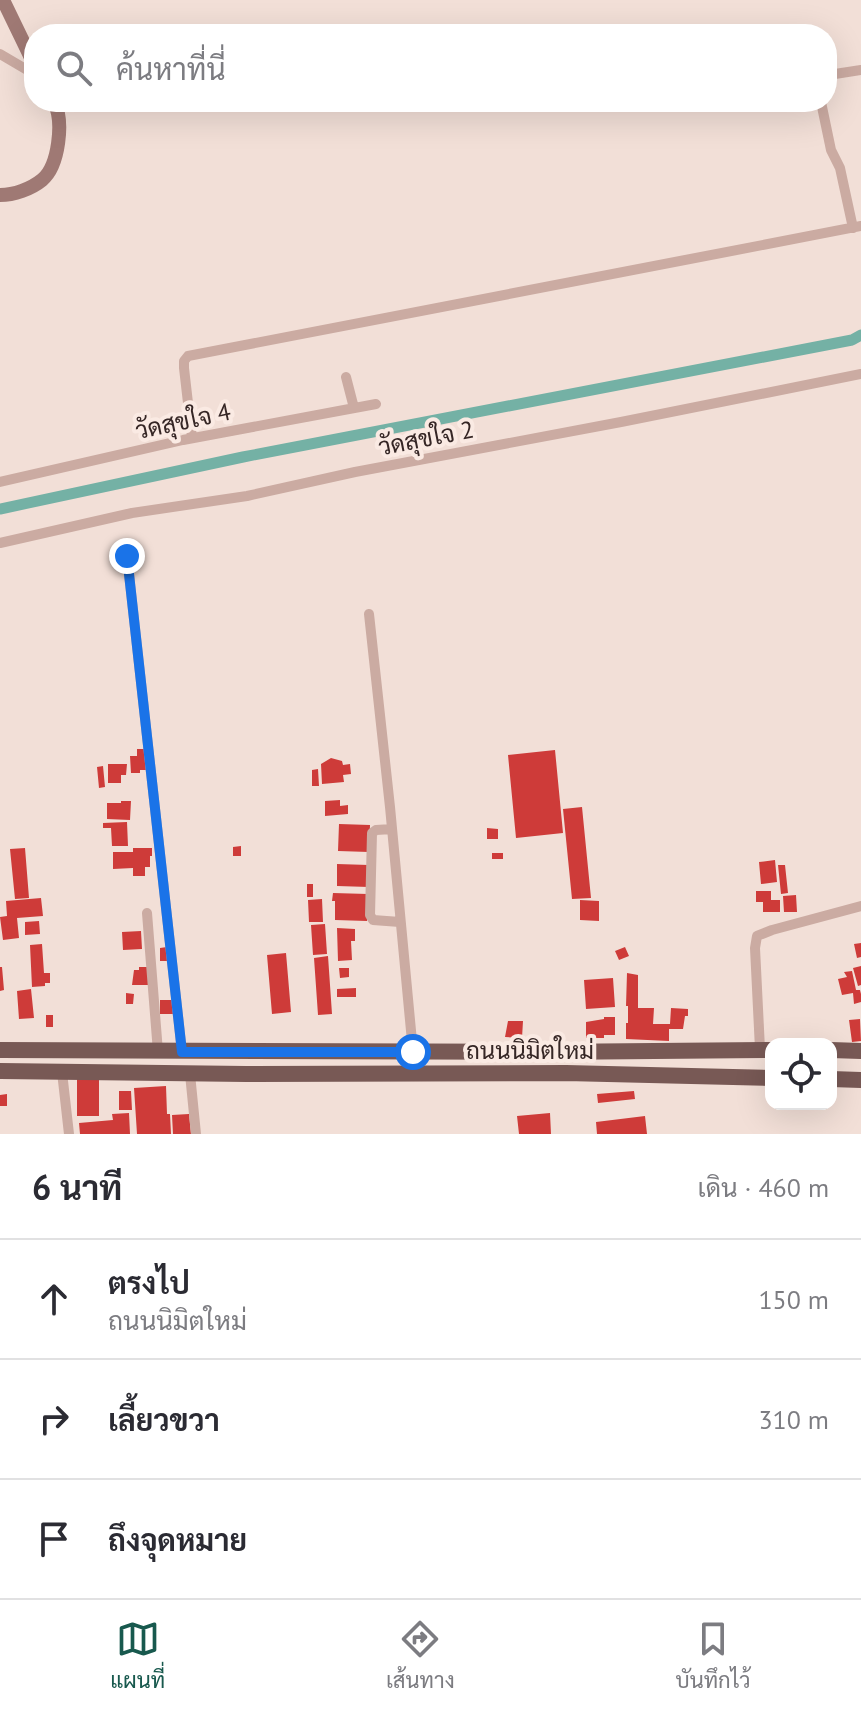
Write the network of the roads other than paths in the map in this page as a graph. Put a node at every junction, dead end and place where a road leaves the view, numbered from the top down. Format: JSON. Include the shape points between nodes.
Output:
{"nodes":[{"id":1,"x":3,"y":0,"type":"edge"},
{"id":2,"x":24,"y":43,"type":"edge"},
{"id":3,"x":0,"y":54,"type":"edge"},
{"id":4,"x":24,"y":68,"type":"edge"},
{"id":5,"x":861,"y":70,"type":"edge"},
{"id":6,"x":837,"y":74,"type":"edge"},
{"id":7,"x":58,"y":112,"type":"edge"},
{"id":8,"x":823,"y":112,"type":"edge"},
{"id":9,"x":0,"y":195,"type":"edge"},
{"id":10,"x":857,"y":227,"type":"edge"},
{"id":11,"x":861,"y":374,"type":"edge"},
{"id":12,"x":346,"y":377,"type":"dead end"},
{"id":13,"x":376,"y":404,"type":"dead end"},
{"id":14,"x":354,"y":408,"type":"junction"},
{"id":15,"x":192,"y":438,"type":"junction"},
{"id":16,"x":0,"y":482,"type":"edge"},
{"id":17,"x":0,"y":543,"type":"edge"},
{"id":18,"x":127,"y":556,"type":"dead end"},
{"id":19,"x":369,"y":614,"type":"dead end"},
{"id":20,"x":392,"y":829,"type":"junction"},
{"id":21,"x":861,"y":906,"type":"edge"},
{"id":22,"x":147,"y":913,"type":"dead end"},
{"id":23,"x":400,"y":922,"type":"junction"},
{"id":24,"x":765,"y":1041,"type":"edge"},
{"id":25,"x":0,"y":1050,"type":"edge"},
{"id":26,"x":765,"y":1050,"type":"edge"},
{"id":27,"x":837,"y":1050,"type":"edge"},
{"id":28,"x":861,"y":1051,"type":"edge"},
{"id":29,"x":158,"y":1052,"type":"junction"},
{"id":30,"x":182,"y":1052,"type":"junction"},
{"id":31,"x":413,"y":1052,"type":"junction"},
{"id":32,"x":0,"y":1071,"type":"edge"},
{"id":33,"x":62,"y":1072,"type":"junction"},
{"id":34,"x":190,"y":1074,"type":"junction"},
{"id":35,"x":765,"y":1078,"type":"edge"},
{"id":36,"x":837,"y":1079,"type":"edge"},
{"id":37,"x":861,"y":1080,"type":"edge"},
{"id":38,"x":69,"y":1134,"type":"edge"},
{"id":39,"x":196,"y":1134,"type":"edge"}],
"edges":[{"from":1,"to":2,"type":"street"},
{"from":3,"to":4,"type":"street"},
{"from":5,"to":6,"type":"street"},
{"from":7,"to":9,"type":"street","via":[[55,160],[43,179]]},
{"from":8,"to":10,"type":"street"},
{"from":10,"to":15,"type":"street","via":[[188,356],[184,368]]},
{"from":11,"to":17,"type":"street","name":"วัดสุขใจ 2","via":[[247,496],[132,513]]},
{"from":12,"to":14,"type":"street"},
{"from":13,"to":14,"type":"street","name":"วัดสุขใจ 4"},
{"from":14,"to":15,"type":"street","name":"วัดสุขใจ 4"},
{"from":15,"to":16,"type":"street","name":"วัดสุขใจ 4"},
{"from":18,"to":30,"type":"street"},
{"from":19,"to":20,"type":"street"},
{"from":20,"to":23,"type":"street"},
{"from":20,"to":23,"type":"street","via":[[372,833],[370,915],[373,920]]},
{"from":21,"to":24,"type":"street","via":[[757,936]]},
{"from":22,"to":29,"type":"street"},
{"from":23,"to":31,"type":"street"},
{"from":25,"to":29,"type":"main road","name":"ถนนนิมิตใหม่"},
{"from":26,"to":31,"type":"main road","name":"ถนนนิมิตใหม่"},
{"from":27,"to":28,"type":"main road"},
{"from":29,"to":30,"type":"main road","name":"ถนนนิมิตใหม่"},
{"from":30,"to":31,"type":"main road","name":"ถนนนิมิตใหม่"},
{"from":32,"to":33,"type":"main road","name":"ถนนนิมิตใหม่"},
{"from":33,"to":34,"type":"main road","name":"ถนนนิมิตใหม่"},
{"from":33,"to":38,"type":"street"},
{"from":34,"to":35,"type":"main road","name":"ถนนนิมิตใหม่"},
{"from":34,"to":39,"type":"street"},
{"from":36,"to":37,"type":"main road"}]}
